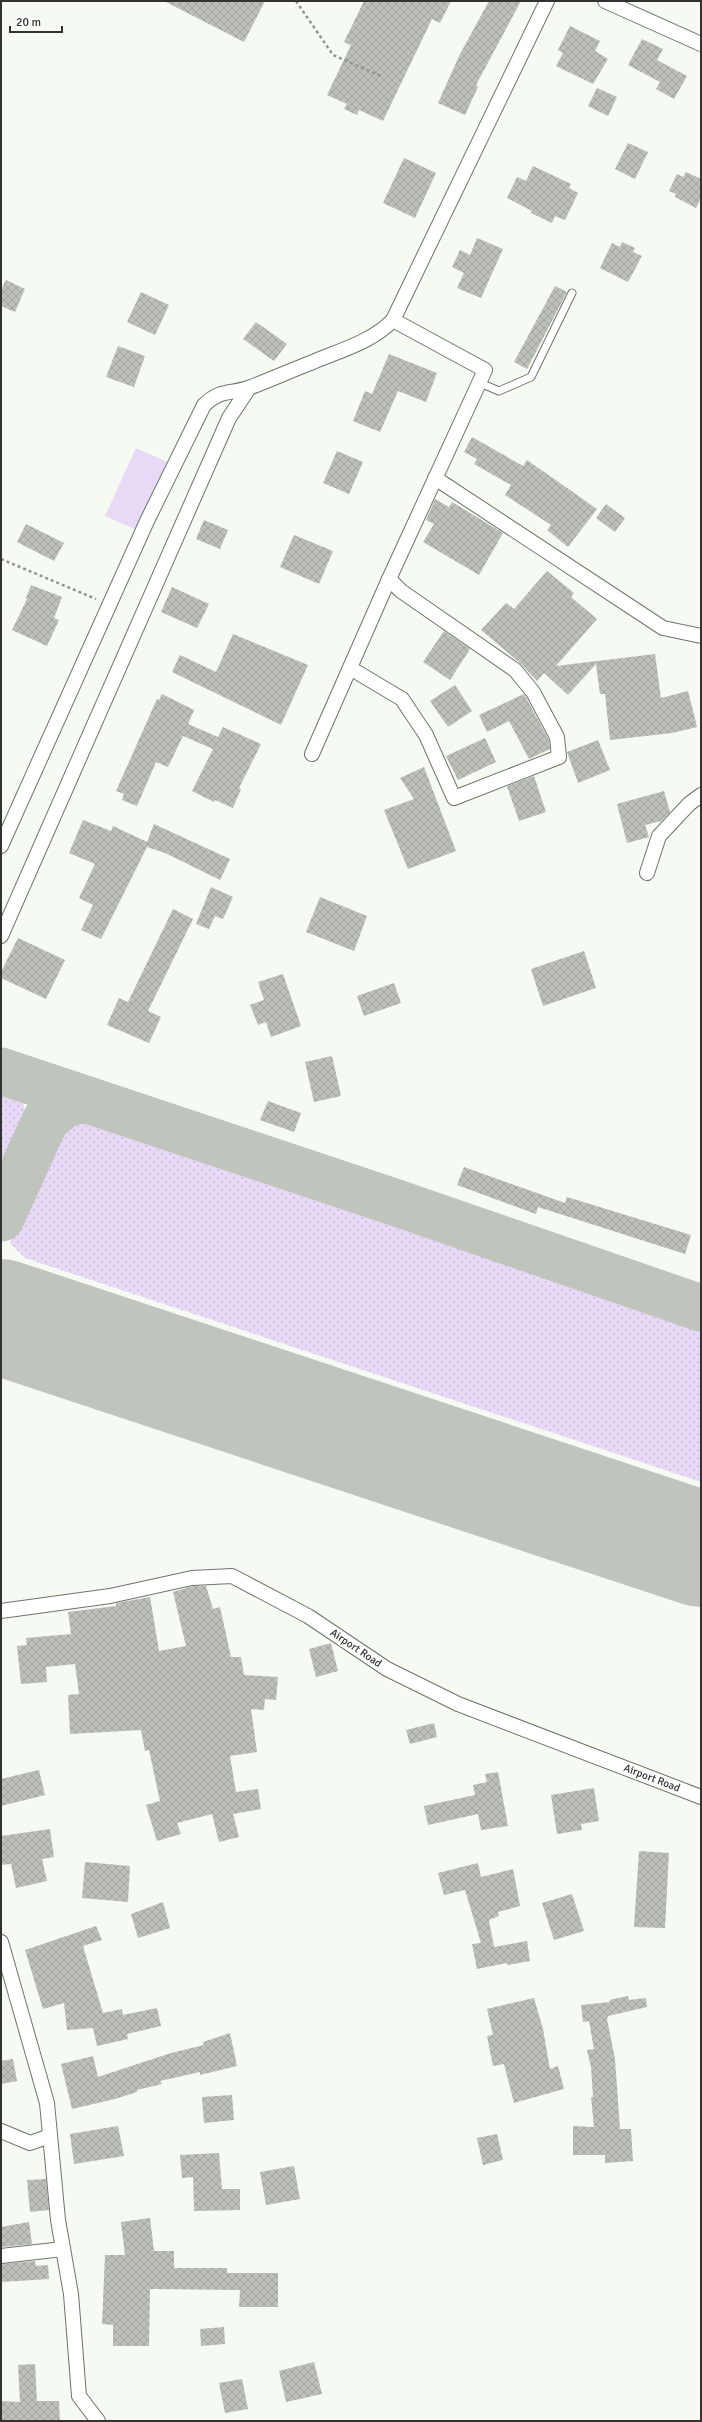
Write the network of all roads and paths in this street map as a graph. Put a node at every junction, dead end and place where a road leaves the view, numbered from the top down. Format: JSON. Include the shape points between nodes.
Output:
{"nodes":[{"id":1,"x":296,"y":1,"type":"edge"},
{"id":2,"x":547,"y":1,"type":"edge"},
{"id":3,"x":605,"y":1,"type":"edge"},
{"id":4,"x":701,"y":44,"type":"edge"},
{"id":5,"x":381,"y":76,"type":"dead end"},
{"id":6,"x":572,"y":293,"type":"dead end"},
{"id":7,"x":393,"y":320,"type":"junction"},
{"id":8,"x":480,"y":382,"type":"junction"},
{"id":9,"x":249,"y":388,"type":"junction"},
{"id":10,"x":435,"y":478,"type":"junction"},
{"id":11,"x":1,"y":559,"type":"edge"},
{"id":12,"x":389,"y":579,"type":"junction"},
{"id":13,"x":110,"y":604,"type":"junction"},
{"id":14,"x":701,"y":636,"type":"edge"},
{"id":15,"x":350,"y":668,"type":"junction"},
{"id":16,"x":312,"y":754,"type":"dead end"},
{"id":17,"x":701,"y":795,"type":"edge"},
{"id":18,"x":1,"y":846,"type":"edge"},
{"id":19,"x":647,"y":873,"type":"dead end"},
{"id":20,"x":1,"y":936,"type":"edge"},
{"id":21,"x":1,"y":1611,"type":"edge"},
{"id":22,"x":701,"y":1798,"type":"edge"},
{"id":23,"x":1,"y":1942,"type":"edge"},
{"id":24,"x":1,"y":2131,"type":"edge"},
{"id":25,"x":50,"y":2136,"type":"junction"},
{"id":26,"x":63,"y":2249,"type":"junction"},
{"id":27,"x":1,"y":2256,"type":"edge"},
{"id":28,"x":98,"y":2421,"type":"edge"}],
"edges":[{"from":1,"to":5,"type":"path","via":[[333,55]]},
{"from":2,"to":7,"type":"street"},
{"from":3,"to":4,"type":"street"},
{"from":6,"to":8,"type":"lane","via":[[531,376],[499,391]]},
{"from":7,"to":8,"type":"street","via":[[485,370]]},
{"from":7,"to":9,"type":"street","via":[[382,332],[362,342]]},
{"from":8,"to":10,"type":"street"},
{"from":9,"to":13,"type":"street","via":[[227,391],[212,397],[204,405],[147,520]]},
{"from":9,"to":20,"type":"street","via":[[229,418]]},
{"from":10,"to":12,"type":"street"},
{"from":10,"to":14,"type":"street","via":[[663,628]]},
{"from":11,"to":13,"type":"path"},
{"from":12,"to":15,"type":"street"},
{"from":12,"to":15,"type":"street","via":[[401,592],[515,670],[534,692],[557,737],[559,757],[454,798],[426,736],[402,699]]},
{"from":13,"to":18,"type":"street"},
{"from":15,"to":16,"type":"street"},
{"from":17,"to":19,"type":"street","via":[[659,836]]},
{"from":21,"to":22,"type":"street","name":"Airport Road","via":[[110,1596],[192,1578],[232,1576],[308,1616],[387,1669],[458,1704]]},
{"from":23,"to":25,"type":"street","via":[[47,2102]]},
{"from":24,"to":25,"type":"street","via":[[30,2143]]},
{"from":25,"to":26,"type":"street"},
{"from":26,"to":27,"type":"street"},
{"from":26,"to":28,"type":"street","via":[[72,2294],[79,2396]]}]}
